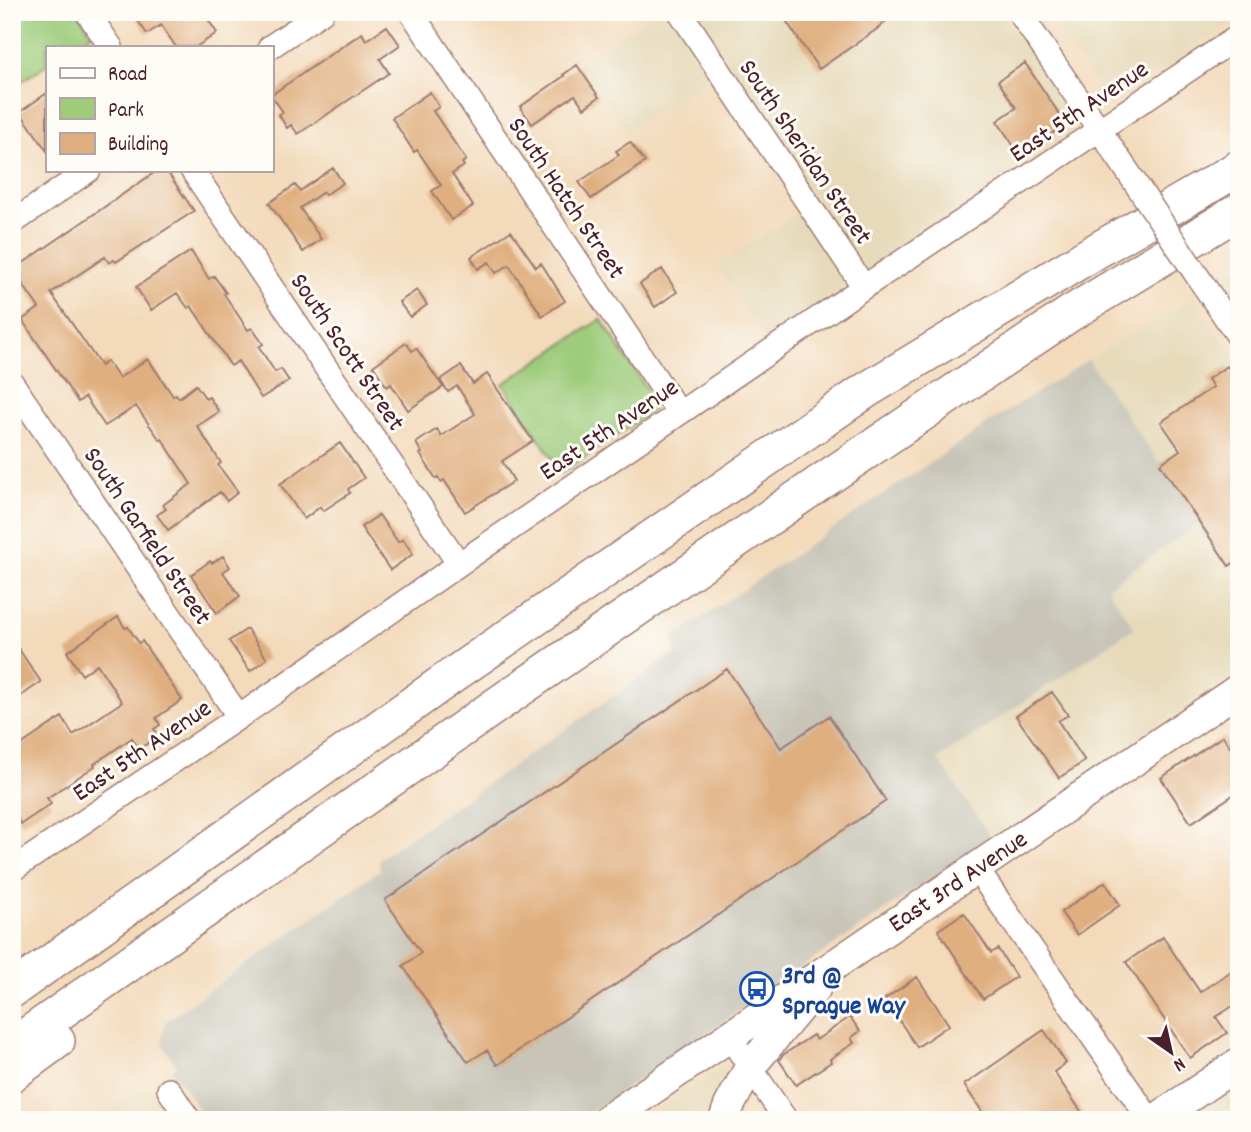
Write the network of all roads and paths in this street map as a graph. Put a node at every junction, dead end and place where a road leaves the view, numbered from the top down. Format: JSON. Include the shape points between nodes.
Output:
{"nodes":[{"id":1,"x":87,"y":12,"type":"edge"},
{"id":2,"x":322,"y":12,"type":"edge"},
{"id":3,"x":411,"y":12,"type":"edge"},
{"id":4,"x":680,"y":12,"type":"edge"},
{"id":5,"x":1019,"y":12,"type":"edge"},
{"id":6,"x":1239,"y":36,"type":"edge"},
{"id":7,"x":110,"y":46,"type":"edge"},
{"id":8,"x":271,"y":46,"type":"edge"},
{"id":9,"x":1099,"y":130,"type":"junction"},
{"id":10,"x":1239,"y":168,"type":"edge"},
{"id":11,"x":86,"y":172,"type":"edge"},
{"id":12,"x":193,"y":172,"type":"edge"},
{"id":13,"x":1239,"y":211,"type":"edge"},
{"id":14,"x":12,"y":223,"type":"edge"},
{"id":15,"x":864,"y":287,"type":"junction"},
{"id":16,"x":1239,"y":337,"type":"edge"},
{"id":17,"x":12,"y":383,"type":"edge"},
{"id":18,"x":679,"y":413,"type":"junction"},
{"id":19,"x":458,"y":564,"type":"junction"},
{"id":20,"x":463,"y":668,"type":"junction"},
{"id":21,"x":1236,"y":696,"type":"edge"},
{"id":22,"x":498,"y":704,"type":"junction"},
{"id":23,"x":239,"y":717,"type":"junction"},
{"id":24,"x":14,"y":866,"type":"edge"},
{"id":25,"x":976,"y":868,"type":"junction"},
{"id":26,"x":12,"y":960,"type":"edge"},
{"id":27,"x":838,"y":962,"type":"junction"},
{"id":28,"x":12,"y":990,"type":"edge"},
{"id":29,"x":729,"y":1037,"type":"junction"},
{"id":30,"x":12,"y":1046,"type":"edge"},
{"id":31,"x":1239,"y":1063,"type":"edge"},
{"id":32,"x":750,"y":1067,"type":"junction"},
{"id":33,"x":12,"y":1074,"type":"edge"},
{"id":34,"x":169,"y":1090,"type":"dead end"},
{"id":35,"x":189,"y":1120,"type":"edge"},
{"id":36,"x":607,"y":1120,"type":"edge"},
{"id":37,"x":724,"y":1120,"type":"edge"},
{"id":38,"x":786,"y":1120,"type":"edge"},
{"id":39,"x":1153,"y":1120,"type":"edge"}],
"edges":[{"from":1,"to":7,"type":"street"},
{"from":2,"to":8,"type":"street"},
{"from":3,"to":18,"type":"street","name":"South Hatch Street"},
{"from":4,"to":15,"type":"street","name":"South Sheridan Street"},
{"from":5,"to":9,"type":"street"},
{"from":6,"to":9,"type":"street","name":"East 5th Avenue"},
{"from":9,"to":15,"type":"street","name":"East 5th Avenue"},
{"from":9,"to":16,"type":"street","bridge":true},
{"from":10,"to":20,"type":"highway","via":[[864,391]]},
{"from":11,"to":14,"type":"street"},
{"from":12,"to":19,"type":"street","name":"South Scott Street"},
{"from":13,"to":22,"type":"highway","via":[[1071,313]]},
{"from":15,"to":18,"type":"street","name":"East 5th Avenue"},
{"from":17,"to":23,"type":"street","name":"South Garfield Street"},
{"from":18,"to":19,"type":"street","name":"East 5th Avenue"},
{"from":19,"to":23,"type":"street","name":"East 5th Avenue"},
{"from":20,"to":26,"type":"highway"},
{"from":20,"to":28,"type":"highway"},
{"from":21,"to":25,"type":"main road","name":"East 3rd Avenue"},
{"from":22,"to":30,"type":"highway"},
{"from":22,"to":33,"type":"highway"},
{"from":23,"to":24,"type":"street","name":"East 5th Avenue"},
{"from":25,"to":27,"type":"main road","name":"East 3rd Avenue"},
{"from":25,"to":39,"type":"street"},
{"from":27,"to":29,"type":"main road","name":"East 3rd Avenue"},
{"from":27,"to":32,"type":"main road"},
{"from":29,"to":32,"type":"street"},
{"from":29,"to":36,"type":"main road","name":"East 3rd Avenue"},
{"from":31,"to":39,"type":"main road"},
{"from":32,"to":37,"type":"main road"},
{"from":32,"to":38,"type":"street"},
{"from":34,"to":35,"type":"street"}]}
